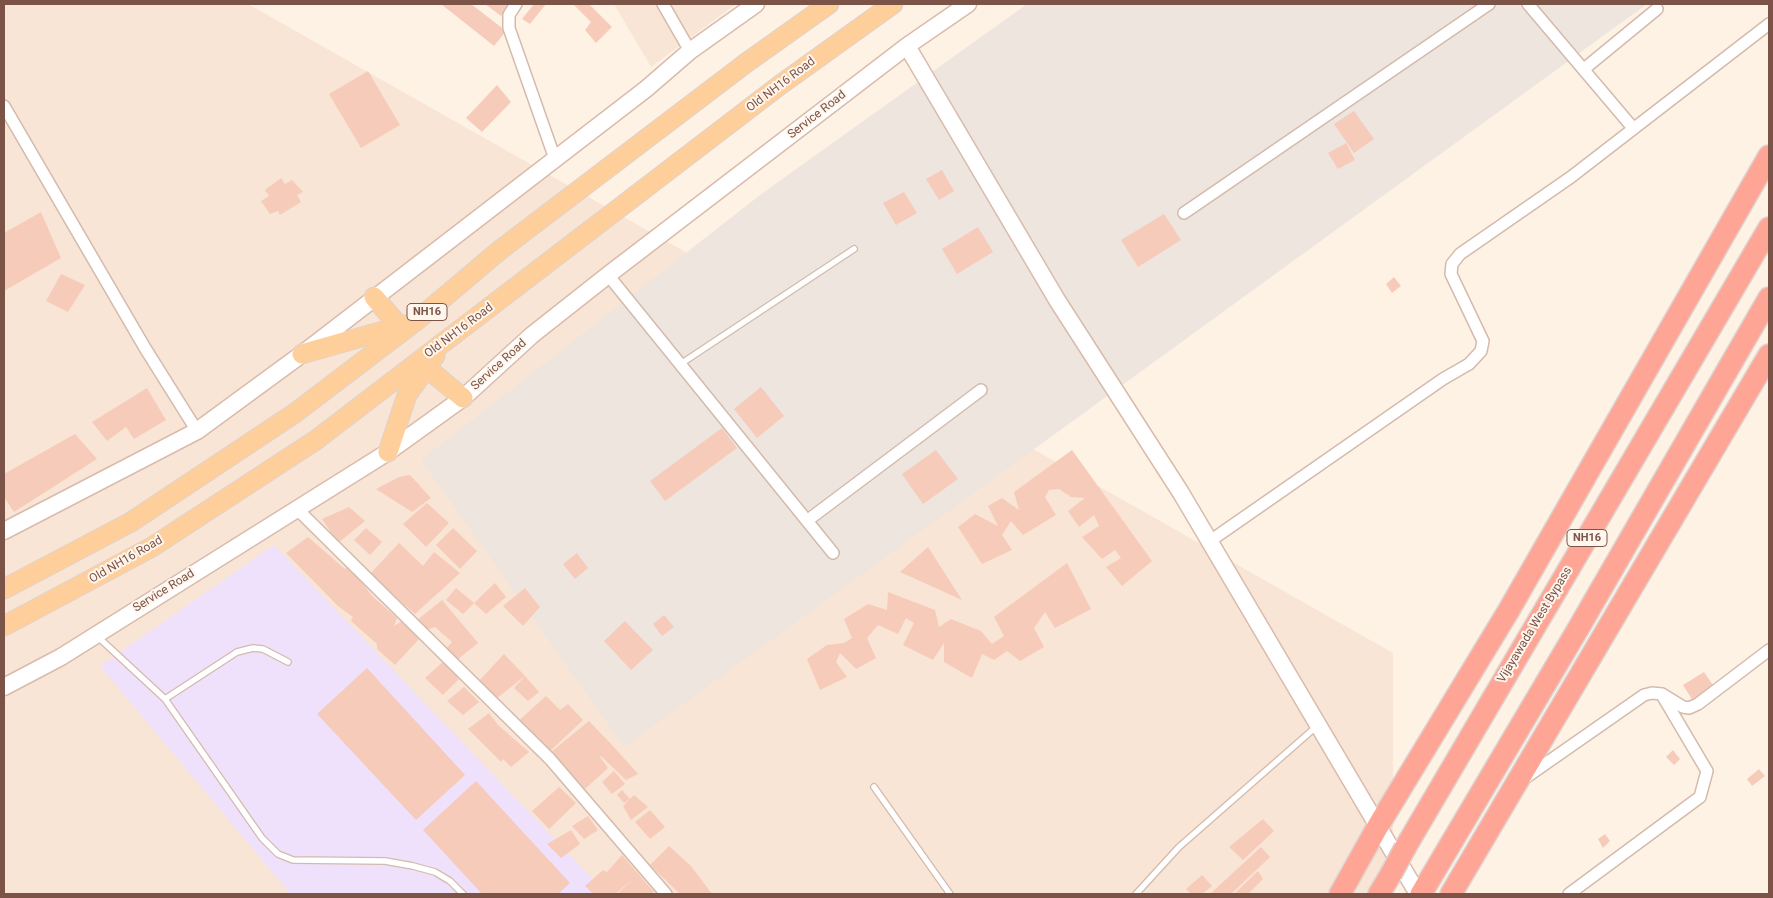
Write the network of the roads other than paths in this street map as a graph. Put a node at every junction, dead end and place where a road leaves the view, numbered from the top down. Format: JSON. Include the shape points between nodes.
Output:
{"nodes":[{"id":1,"x":516,"y":4,"type":"edge"},
{"id":2,"x":663,"y":4,"type":"edge"},
{"id":3,"x":756,"y":4,"type":"edge"},
{"id":4,"x":829,"y":4,"type":"edge"},
{"id":5,"x":893,"y":4,"type":"edge"},
{"id":6,"x":968,"y":4,"type":"edge"},
{"id":7,"x":1489,"y":4,"type":"edge"},
{"id":8,"x":1528,"y":4,"type":"edge"},
{"id":9,"x":1657,"y":9,"type":"dead end"},
{"id":10,"x":1769,"y":24,"type":"edge"},
{"id":11,"x":907,"y":46,"type":"junction"},
{"id":12,"x":690,"y":51,"type":"junction"},
{"id":13,"x":1584,"y":69,"type":"junction"},
{"id":14,"x":4,"y":106,"type":"edge"},
{"id":15,"x":1634,"y":128,"type":"junction"},
{"id":16,"x":1769,"y":156,"type":"edge"},
{"id":17,"x":555,"y":159,"type":"junction"},
{"id":18,"x":1184,"y":214,"type":"dead end"},
{"id":19,"x":1769,"y":228,"type":"edge"},
{"id":20,"x":854,"y":249,"type":"dead end"},
{"id":21,"x":608,"y":275,"type":"junction"},
{"id":22,"x":374,"y":297,"type":"junction"},
{"id":23,"x":1769,"y":298,"type":"edge"},
{"id":24,"x":408,"y":324,"type":"junction"},
{"id":25,"x":446,"y":341,"type":"junction"},
{"id":26,"x":302,"y":354,"type":"junction"},
{"id":27,"x":1769,"y":355,"type":"edge"},
{"id":28,"x":679,"y":365,"type":"junction"},
{"id":29,"x":427,"y":368,"type":"junction"},
{"id":30,"x":981,"y":390,"type":"dead end"},
{"id":31,"x":464,"y":398,"type":"junction"},
{"id":32,"x":197,"y":431,"type":"junction"},
{"id":33,"x":388,"y":452,"type":"junction"},
{"id":34,"x":296,"y":508,"type":"junction"},
{"id":35,"x":808,"y":520,"type":"junction"},
{"id":36,"x":4,"y":531,"type":"edge"},
{"id":37,"x":1210,"y":541,"type":"junction"},
{"id":38,"x":833,"y":552,"type":"dead end"},
{"id":39,"x":4,"y":589,"type":"edge"},
{"id":40,"x":4,"y":626,"type":"edge"},
{"id":41,"x":96,"y":634,"type":"junction"},
{"id":42,"x":1769,"y":650,"type":"edge"},
{"id":43,"x":288,"y":662,"type":"dead end"},
{"id":44,"x":4,"y":687,"type":"edge"},
{"id":45,"x":1662,"y":694,"type":"junction"},
{"id":46,"x":165,"y":699,"type":"junction"},
{"id":47,"x":1317,"y":726,"type":"junction"},
{"id":48,"x":1518,"y":782,"type":"junction"},
{"id":49,"x":874,"y":787,"type":"dead end"},
{"id":50,"x":1378,"y":826,"type":"junction"},
{"id":51,"x":1422,"y":891,"type":"edge"},
{"id":52,"x":464,"y":894,"type":"edge"},
{"id":53,"x":666,"y":894,"type":"edge"},
{"id":54,"x":950,"y":894,"type":"edge"},
{"id":55,"x":1136,"y":894,"type":"edge"},
{"id":56,"x":1340,"y":894,"type":"edge"},
{"id":57,"x":1379,"y":894,"type":"edge"},
{"id":58,"x":1451,"y":894,"type":"edge"},
{"id":59,"x":1568,"y":894,"type":"edge"}],
"edges":[{"from":1,"to":17,"type":"street","via":[[509,15],[509,28]]},
{"from":2,"to":12,"type":"street"},
{"from":3,"to":12,"type":"street"},
{"from":4,"to":24,"type":"main road","number":"NH16","via":[[746,63]]},
{"from":5,"to":25,"type":"main road","name":"Old NH16 Road","via":[[780,85]]},
{"from":6,"to":11,"type":"street","name":"Service Road"},
{"from":7,"to":18,"type":"street"},
{"from":8,"to":13,"type":"street"},
{"from":9,"to":13,"type":"street"},
{"from":10,"to":15,"type":"street"},
{"from":11,"to":21,"type":"street","name":"Service Road"},
{"from":11,"to":37,"type":"street","via":[[1057,300]]},
{"from":12,"to":17,"type":"street"},
{"from":13,"to":15,"type":"street"},
{"from":14,"to":32,"type":"street"},
{"from":15,"to":37,"type":"street","via":[[1571,177],[1460,254],[1452,264],[1451,274],[1483,341],[1481,351],[1469,364],[1443,378]]},
{"from":16,"to":50,"type":"highway","via":[[1509,610]]},
{"from":17,"to":22,"type":"street"},
{"from":19,"to":57,"type":"highway","name":"Vijayawada West Bypass","number":"NH16","bridge":true},
{"from":20,"to":28,"type":"lane"},
{"from":21,"to":28,"type":"street"},
{"from":21,"to":31,"type":"street","name":"Service Road","via":[[532,335]]},
{"from":22,"to":24,"type":"main road"},
{"from":22,"to":26,"type":"street"},
{"from":23,"to":51,"type":"highway","number":"NH16"},
{"from":24,"to":26,"type":"main road"},
{"from":24,"to":39,"type":"main road","number":"NH16","via":[[295,413],[131,522]]},
{"from":25,"to":29,"type":"main road"},
{"from":25,"to":40,"type":"main road","name":"Old NH16 Road","via":[[316,440],[160,541]]},
{"from":26,"to":32,"type":"street"},
{"from":27,"to":48,"type":"highway"},
{"from":28,"to":35,"type":"street"},
{"from":29,"to":31,"type":"main road"},
{"from":29,"to":33,"type":"main road","via":[[407,395]]},
{"from":30,"to":35,"type":"street"},
{"from":31,"to":33,"type":"street","name":"Service Road"},
{"from":32,"to":36,"type":"street"},
{"from":33,"to":34,"type":"street","name":"Service Road"},
{"from":34,"to":41,"type":"street","name":"Service Road"},
{"from":34,"to":53,"type":"street","via":[[550,759]]},
{"from":35,"to":38,"type":"street"},
{"from":37,"to":47,"type":"street"},
{"from":41,"to":44,"type":"street","name":"Service Road"},
{"from":41,"to":46,"type":"lane"},
{"from":42,"to":45,"type":"street","via":[[1689,708]]},
{"from":43,"to":46,"type":"lane","via":[[263,649],[237,652]]},
{"from":45,"to":48,"type":"street","via":[[1644,695]]},
{"from":45,"to":59,"type":"street","via":[[1707,771],[1700,797]]},
{"from":46,"to":52,"type":"lane","via":[[262,838],[278,854],[293,860],[385,861],[413,866],[435,872]]},
{"from":47,"to":50,"type":"street"},
{"from":47,"to":55,"type":"lane","via":[[1179,847]]},
{"from":48,"to":58,"type":"highway"},
{"from":49,"to":54,"type":"lane"},
{"from":50,"to":51,"type":"street"},
{"from":50,"to":56,"type":"highway"}]}
